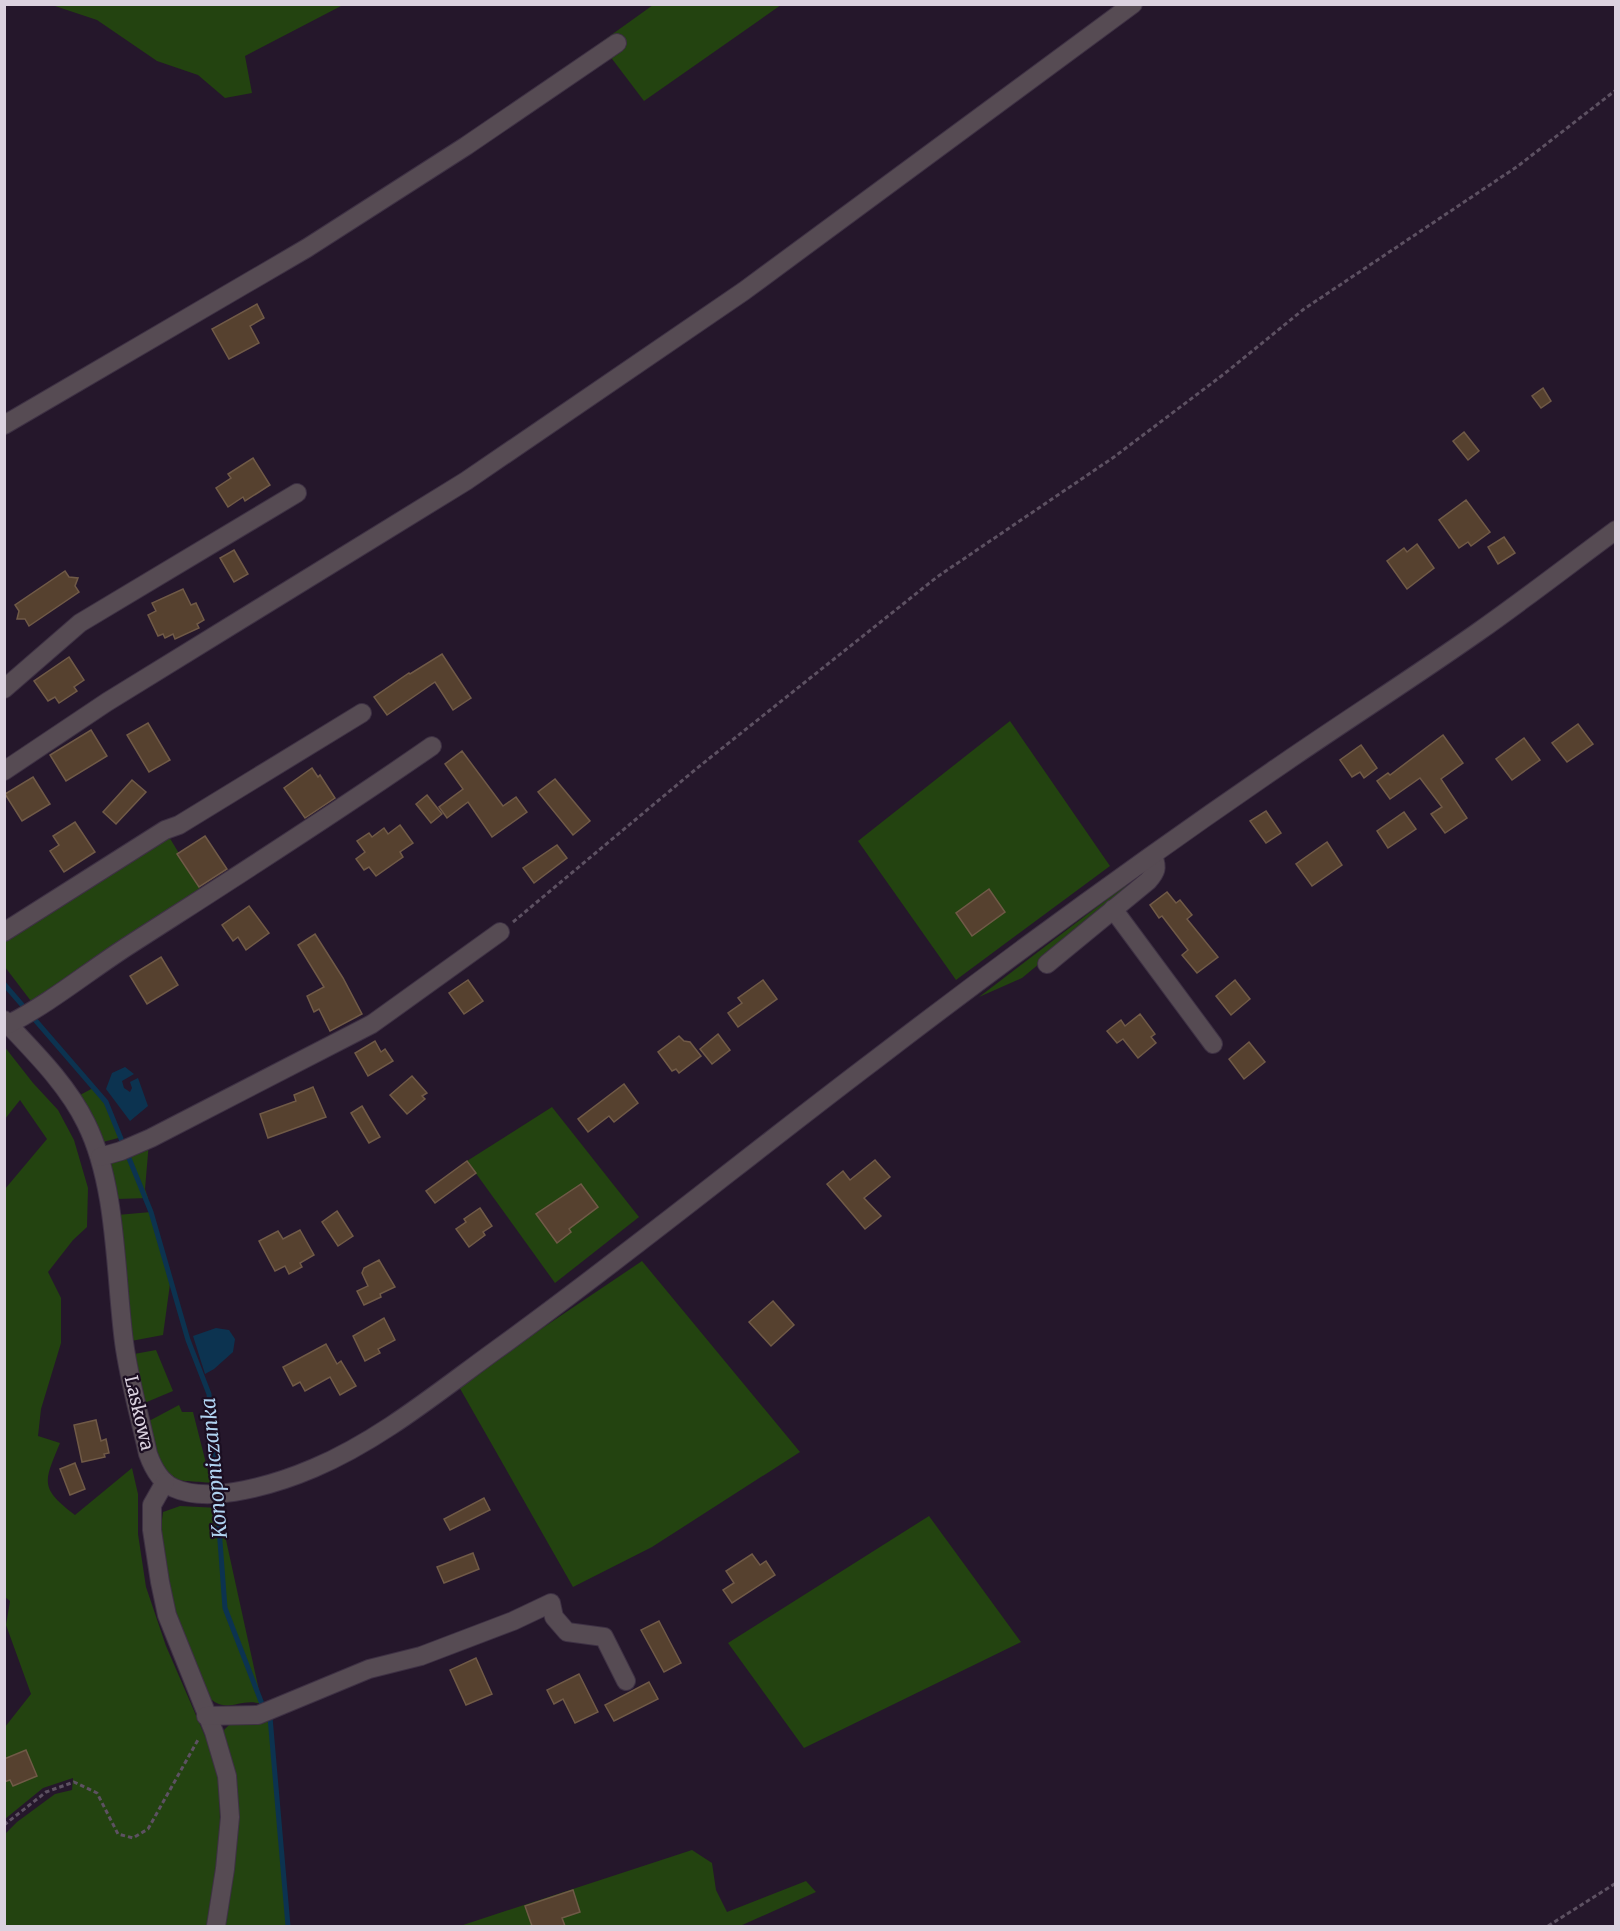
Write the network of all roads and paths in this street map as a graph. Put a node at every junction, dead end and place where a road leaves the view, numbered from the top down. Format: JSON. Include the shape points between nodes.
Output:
{"nodes":[{"id":1,"x":1133,"y":4,"type":"edge"},
{"id":2,"x":617,"y":43,"type":"dead end"},
{"id":3,"x":1616,"y":90,"type":"edge"},
{"id":4,"x":4,"y":424,"type":"edge"},
{"id":5,"x":297,"y":493,"type":"dead end"},
{"id":6,"x":1616,"y":530,"type":"edge"},
{"id":7,"x":4,"y":689,"type":"edge"},
{"id":8,"x":362,"y":712,"type":"dead end"},
{"id":9,"x":432,"y":746,"type":"dead end"},
{"id":10,"x":4,"y":771,"type":"edge"},
{"id":11,"x":1153,"y":856,"type":"junction"},
{"id":12,"x":1113,"y":909,"type":"junction"},
{"id":13,"x":4,"y":932,"type":"edge"},
{"id":14,"x":500,"y":932,"type":"joint"},
{"id":15,"x":1047,"y":964,"type":"dead end"},
{"id":16,"x":7,"y":1022,"type":"edge"},
{"id":17,"x":1213,"y":1044,"type":"dead end"},
{"id":18,"x":100,"y":1157,"type":"junction"},
{"id":19,"x":165,"y":1482,"type":"junction"},
{"id":20,"x":627,"y":1681,"type":"dead end"},
{"id":21,"x":206,"y":1716,"type":"junction"},
{"id":22,"x":214,"y":1732,"type":"junction"},
{"id":23,"x":4,"y":1825,"type":"edge"},
{"id":24,"x":1616,"y":1883,"type":"edge"},
{"id":25,"x":216,"y":1926,"type":"edge"},
{"id":26,"x":1548,"y":1926,"type":"edge"}],
"edges":[{"from":1,"to":10,"type":"street","via":[[744,291],[465,481],[107,702]]},
{"from":2,"to":4,"type":"street","via":[[307,248]]},
{"from":3,"to":14,"type":"path","via":[[1518,166],[1304,309],[1114,457],[936,577]]},
{"from":5,"to":7,"type":"street","via":[[80,623]]},
{"from":6,"to":11,"type":"street","via":[[1478,632]]},
{"from":8,"to":13,"type":"street"},
{"from":9,"to":16,"type":"street","via":[[31,1012]]},
{"from":11,"to":12,"type":"street","via":[[1156,872]]},
{"from":11,"to":19,"type":"street","via":[[886,1051],[592,1280],[416,1408],[357,1446],[286,1479],[232,1492],[188,1492]]},
{"from":12,"to":15,"type":"street"},
{"from":12,"to":17,"type":"street"},
{"from":14,"to":18,"type":"street","via":[[372,1024],[127,1149]]},
{"from":16,"to":18,"type":"street","name":"Laskowa","via":[[67,1092],[86,1122]]},
{"from":18,"to":19,"type":"street","name":"Laskowa","via":[[124,1344],[148,1454]]},
{"from":19,"to":21,"type":"street","via":[[152,1505],[155,1558],[167,1615]]},
{"from":20,"to":21,"type":"street","via":[[604,1637],[567,1632],[554,1617],[551,1603],[421,1656],[369,1669],[258,1715]]},
{"from":21,"to":22,"type":"street"},
{"from":22,"to":23,"type":"path","via":[[201,1735],[148,1829],[133,1838],[118,1834],[97,1793],[74,1782],[46,1792]]},
{"from":22,"to":25,"type":"street","via":[[227,1776],[230,1817]]},
{"from":24,"to":26,"type":"path"}]}
